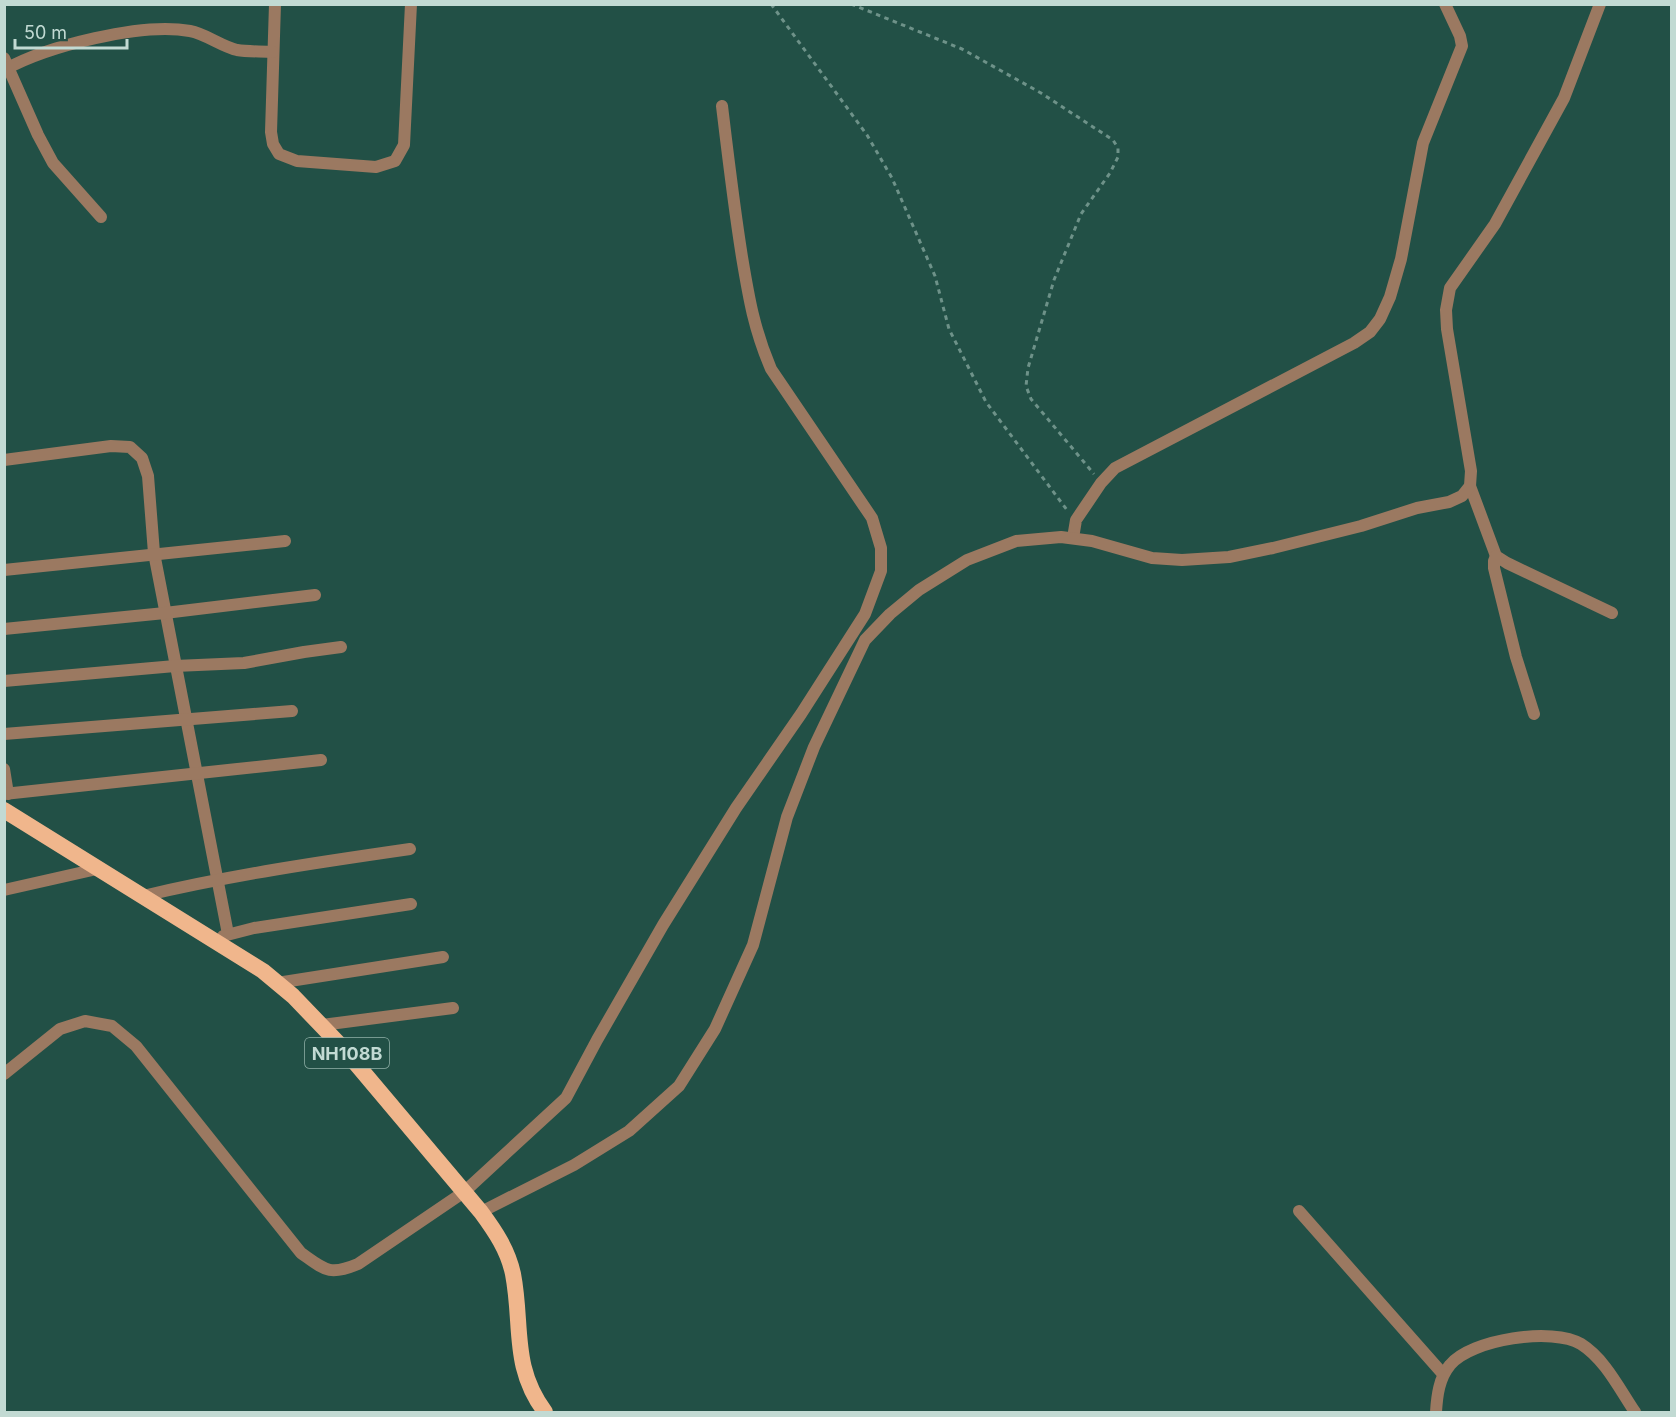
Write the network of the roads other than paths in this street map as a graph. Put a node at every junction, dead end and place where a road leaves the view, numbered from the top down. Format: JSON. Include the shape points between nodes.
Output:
{"nodes":[{"id":1,"x":275,"y":4,"type":"edge"},
{"id":2,"x":411,"y":4,"type":"edge"},
{"id":3,"x":1445,"y":4,"type":"edge"},
{"id":4,"x":1600,"y":4,"type":"edge"},
{"id":5,"x":273,"y":52,"type":"junction"},
{"id":6,"x":6,"y":65,"type":"edge"},
{"id":7,"x":722,"y":106,"type":"dead end"},
{"id":8,"x":101,"y":217,"type":"dead end"},
{"id":9,"x":4,"y":460,"type":"edge"},
{"id":10,"x":1470,"y":486,"type":"junction"},
{"id":11,"x":1073,"y":538,"type":"junction"},
{"id":12,"x":285,"y":541,"type":"dead end"},
{"id":13,"x":154,"y":553,"type":"junction"},
{"id":14,"x":1496,"y":556,"type":"junction"},
{"id":15,"x":4,"y":570,"type":"edge"},
{"id":16,"x":315,"y":595,"type":"dead end"},
{"id":17,"x":165,"y":613,"type":"junction"},
{"id":18,"x":1612,"y":613,"type":"dead end"},
{"id":19,"x":4,"y":629,"type":"edge"},
{"id":20,"x":341,"y":647,"type":"dead end"},
{"id":21,"x":175,"y":666,"type":"junction"},
{"id":22,"x":4,"y":681,"type":"edge"},
{"id":23,"x":292,"y":711,"type":"dead end"},
{"id":24,"x":1534,"y":714,"type":"dead end"},
{"id":25,"x":186,"y":720,"type":"junction"},
{"id":26,"x":4,"y":734,"type":"edge"},
{"id":27,"x":321,"y":760,"type":"dead end"},
{"id":28,"x":4,"y":769,"type":"edge"},
{"id":29,"x":197,"y":773,"type":"junction"},
{"id":30,"x":6,"y":799,"type":"edge"},
{"id":31,"x":410,"y":849,"type":"dead end"},
{"id":32,"x":96,"y":869,"type":"junction"},
{"id":33,"x":217,"y":879,"type":"junction"},
{"id":34,"x":4,"y":890,"type":"edge"},
{"id":35,"x":143,"y":896,"type":"junction"},
{"id":36,"x":411,"y":904,"type":"dead end"},
{"id":37,"x":220,"y":936,"type":"junction"},
{"id":38,"x":442,"y":957,"type":"dead end"},
{"id":39,"x":277,"y":983,"type":"junction"},
{"id":40,"x":453,"y":1008,"type":"dead end"},
{"id":41,"x":322,"y":1024,"type":"junction"},
{"id":42,"x":4,"y":1074,"type":"edge"},
{"id":43,"x":464,"y":1192,"type":"junction"},
{"id":44,"x":1299,"y":1211,"type":"dead end"},
{"id":45,"x":481,"y":1212,"type":"junction"},
{"id":46,"x":1443,"y":1374,"type":"junction"},
{"id":47,"x":546,"y":1413,"type":"edge"},
{"id":48,"x":1436,"y":1413,"type":"edge"},
{"id":49,"x":1635,"y":1413,"type":"edge"}],
"edges":[{"from":1,"to":5,"type":"street"},
{"from":2,"to":5,"type":"street","via":[[404,145],[395,161],[365,166],[297,161],[279,154],[271,132]]},
{"from":3,"to":11,"type":"street","via":[[1462,46],[1423,143],[1401,259],[1380,320],[1354,343],[1115,468],[1076,520]]},
{"from":4,"to":10,"type":"street","via":[[1564,98],[1495,224],[1450,288],[1447,329],[1471,471]]},
{"from":5,"to":6,"type":"street","via":[[236,50],[194,31],[163,29],[126,32]]},
{"from":6,"to":8,"type":"street","via":[[53,163]]},
{"from":7,"to":43,"type":"street","via":[[741,247],[760,343],[771,369],[872,518],[881,548],[881,571],[865,614],[699,866],[566,1098]]},
{"from":9,"to":13,"type":"street","via":[[129,447],[142,458],[148,476]]},
{"from":10,"to":11,"type":"street","via":[[1462,496],[1449,502],[1229,557],[1152,558]]},
{"from":10,"to":14,"type":"street"},
{"from":11,"to":45,"type":"street","via":[[1016,541],[967,560],[919,590],[865,640],[814,747],[787,817],[753,945],[715,1029],[679,1086],[629,1131],[574,1165]]},
{"from":12,"to":13,"type":"street"},
{"from":13,"to":15,"type":"street"},
{"from":13,"to":17,"type":"street"},
{"from":14,"to":18,"type":"street"},
{"from":14,"to":24,"type":"street","via":[[1494,568]]},
{"from":16,"to":17,"type":"street"},
{"from":17,"to":19,"type":"street"},
{"from":17,"to":21,"type":"street"},
{"from":20,"to":21,"type":"street","via":[[244,663]]},
{"from":21,"to":22,"type":"street"},
{"from":21,"to":25,"type":"street"},
{"from":23,"to":25,"type":"street"},
{"from":25,"to":26,"type":"street"},
{"from":25,"to":29,"type":"street"},
{"from":27,"to":29,"type":"street"},
{"from":28,"to":30,"type":"street"},
{"from":29,"to":30,"type":"street"},
{"from":29,"to":33,"type":"street"},
{"from":30,"to":32,"type":"highway","number":"NH108B"},
{"from":31,"to":33,"type":"street"},
{"from":32,"to":34,"type":"street"},
{"from":32,"to":35,"type":"highway","number":"NH108B"},
{"from":33,"to":35,"type":"street"},
{"from":33,"to":37,"type":"street"},
{"from":35,"to":37,"type":"highway","number":"NH108B"},
{"from":36,"to":37,"type":"street"},
{"from":37,"to":39,"type":"highway","number":"NH108B"},
{"from":38,"to":39,"type":"street"},
{"from":39,"to":41,"type":"highway","number":"NH108B"},
{"from":40,"to":41,"type":"street"},
{"from":41,"to":43,"type":"highway","number":"NH108B"},
{"from":42,"to":43,"type":"street","via":[[60,1029],[85,1021],[112,1026],[136,1046],[301,1253],[324,1269],[341,1271],[358,1264]]},
{"from":43,"to":45,"type":"highway","number":"NH108B"},
{"from":44,"to":46,"type":"street"},
{"from":45,"to":47,"type":"highway","number":"NH108B","via":[[506,1252],[513,1274],[521,1359],[527,1381]]},
{"from":46,"to":48,"type":"street"},
{"from":46,"to":49,"type":"street","via":[[1452,1362],[1473,1348],[1513,1338],[1556,1336],[1580,1343],[1597,1357]]}]}
